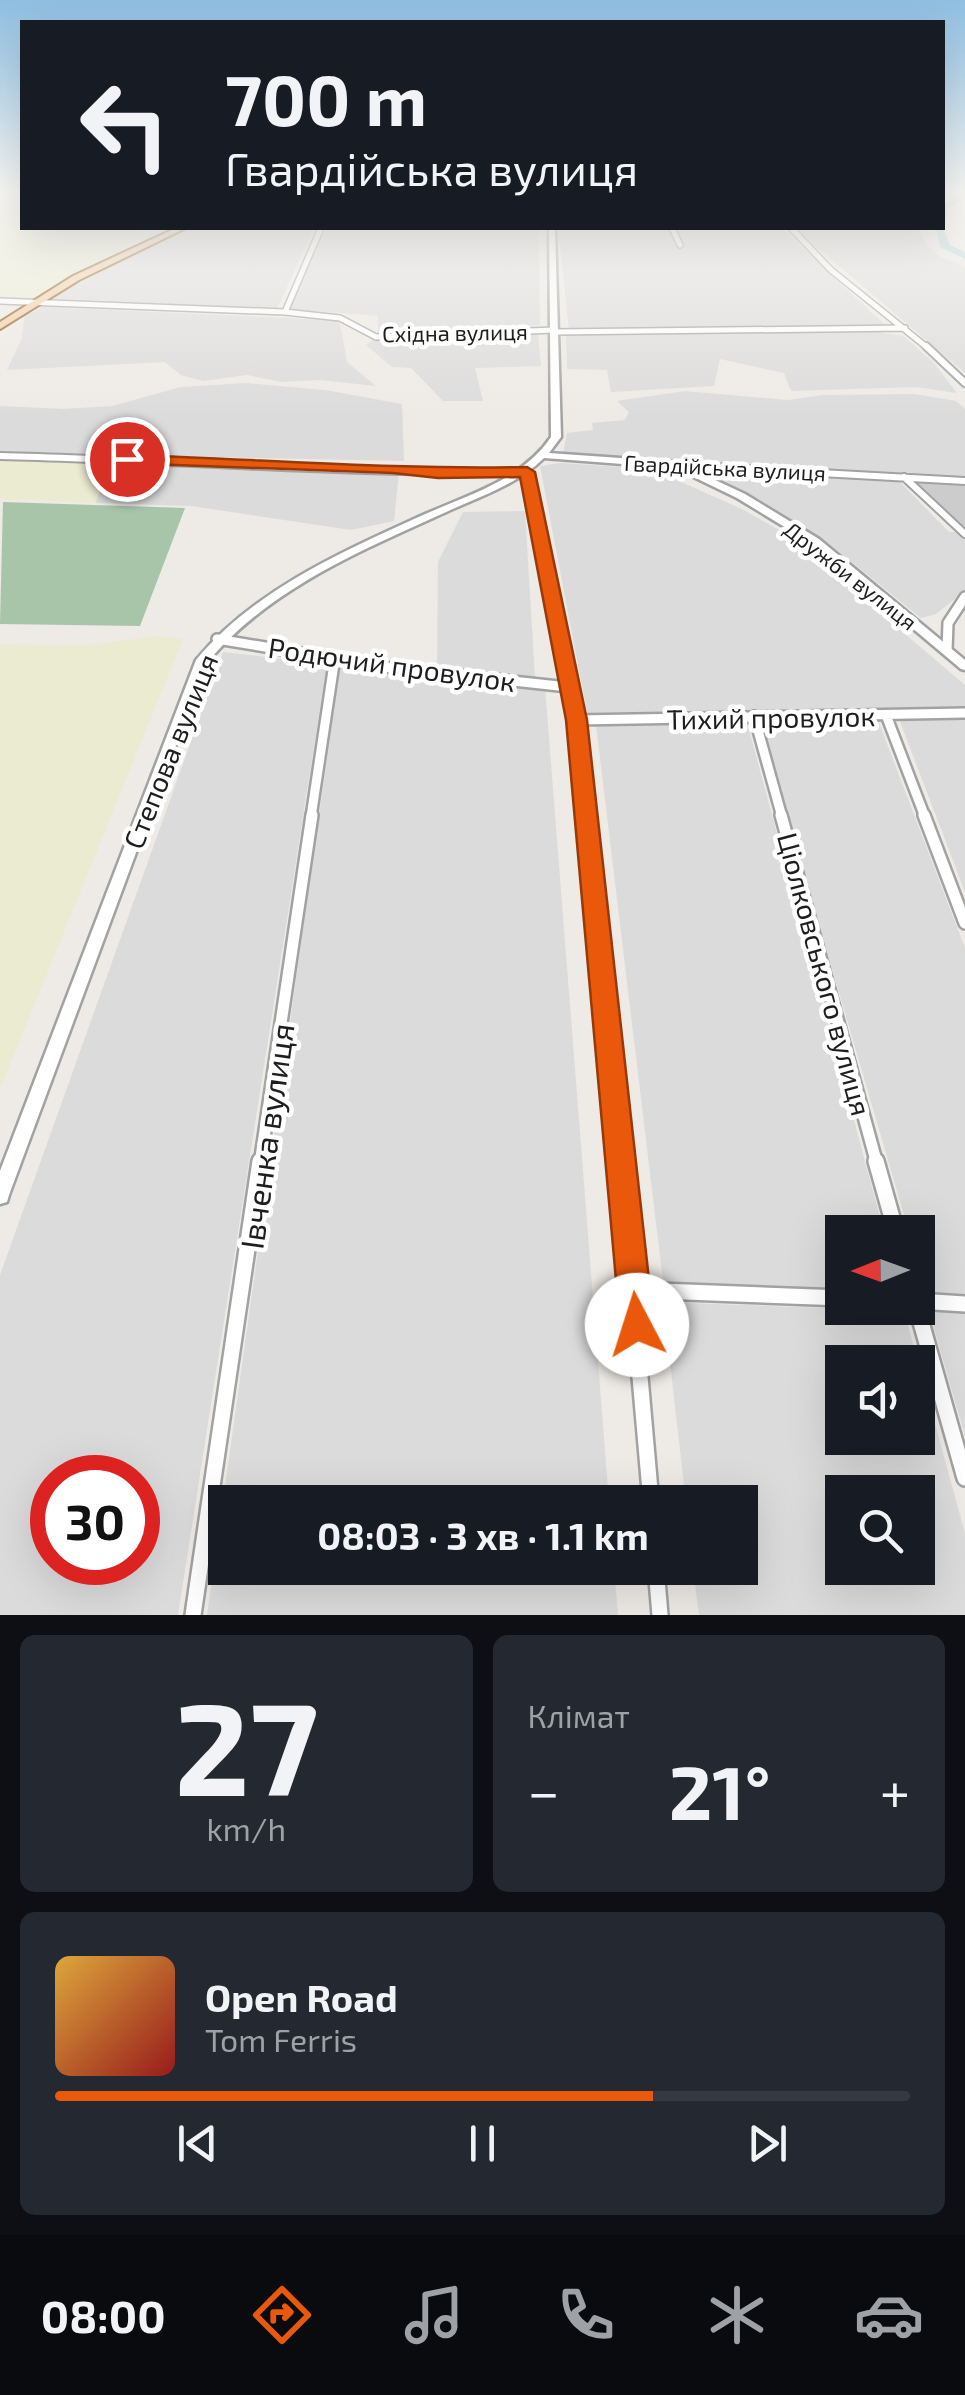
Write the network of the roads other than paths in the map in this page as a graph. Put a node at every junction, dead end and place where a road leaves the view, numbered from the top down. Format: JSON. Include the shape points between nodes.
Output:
{"nodes":[{"id":1,"x":98,"y":267,"type":"edge"},
{"id":2,"x":304,"y":267,"type":"edge"},
{"id":3,"x":553,"y":267,"type":"edge"},
{"id":4,"x":830,"y":267,"type":"edge"},
{"id":5,"x":0,"y":301,"type":"edge"},
{"id":6,"x":36,"y":302,"type":"junction"},
{"id":7,"x":285,"y":312,"type":"junction"},
{"id":8,"x":0,"y":326,"type":"edge"},
{"id":9,"x":905,"y":328,"type":"junction"},
{"id":10,"x":555,"y":331,"type":"junction"},
{"id":11,"x":965,"y":382,"type":"edge"},
{"id":12,"x":0,"y":456,"type":"edge"},
{"id":13,"x":546,"y":456,"type":"junction"},
{"id":14,"x":676,"y":465,"type":"junction"},
{"id":15,"x":527,"y":472,"type":"junction"},
{"id":16,"x":904,"y":477,"type":"junction"},
{"id":17,"x":965,"y":481,"type":"edge"},
{"id":18,"x":965,"y":534,"type":"edge"},
{"id":19,"x":965,"y":597,"type":"edge"},
{"id":20,"x":216,"y":639,"type":"junction"},
{"id":21,"x":947,"y":650,"type":"junction"},
{"id":22,"x":335,"y":658,"type":"junction"},
{"id":23,"x":965,"y":666,"type":"edge"},
{"id":24,"x":568,"y":687,"type":"junction"},
{"id":25,"x":965,"y":713,"type":"edge"},
{"id":26,"x":886,"y":714,"type":"junction"},
{"id":27,"x":754,"y":716,"type":"junction"},
{"id":28,"x":576,"y":720,"type":"junction"},
{"id":29,"x":965,"y":923,"type":"edge"},
{"id":30,"x":0,"y":1195,"type":"edge"},
{"id":31,"x":891,"y":1215,"type":"edge"},
{"id":32,"x":634,"y":1290,"type":"junction"},
{"id":33,"x":825,"y":1297,"type":"edge"},
{"id":34,"x":935,"y":1304,"type":"edge"},
{"id":35,"x":965,"y":1304,"type":"edge"},
{"id":36,"x":923,"y":1325,"type":"edge"},
{"id":37,"x":965,"y":1478,"type":"edge"},
{"id":38,"x":650,"y":1485,"type":"edge"},
{"id":39,"x":657,"y":1585,"type":"edge"},
{"id":40,"x":193,"y":1615,"type":"edge"},
{"id":41,"x":660,"y":1615,"type":"edge"}],
"edges":[{"from":1,"to":6,"type":"main road"},
{"from":2,"to":7,"type":"street"},
{"from":3,"to":10,"type":"street"},
{"from":4,"to":9,"type":"street"},
{"from":5,"to":6,"type":"street","name":"Східна вулиця"},
{"from":6,"to":7,"type":"street","name":"Східна вулиця"},
{"from":6,"to":8,"type":"main road"},
{"from":7,"to":10,"type":"street","name":"Східна вулиця","via":[[340,318],[376,337]]},
{"from":9,"to":10,"type":"street","name":"Східна вулиця"},
{"from":9,"to":11,"type":"street"},
{"from":10,"to":13,"type":"street","via":[[556,437]]},
{"from":12,"to":15,"type":"street"},
{"from":13,"to":14,"type":"street","name":"Гвардійська вулиця"},
{"from":13,"to":15,"type":"street","name":"Степова вулиця"},
{"from":14,"to":16,"type":"street","name":"Гвардійська вулиця"},
{"from":14,"to":21,"type":"street","name":"Дружби вулиця","via":[[815,541]]},
{"from":15,"to":20,"type":"street","name":"Степова вулиця","via":[[264,601]]},
{"from":15,"to":24,"type":"street"},
{"from":16,"to":17,"type":"street","name":"Гвардійська вулиця"},
{"from":16,"to":18,"type":"street"},
{"from":19,"to":21,"type":"street","via":[[948,623]]},
{"from":20,"to":22,"type":"street","name":"Родючий провулок"},
{"from":20,"to":30,"type":"street","name":"Степова вулиця","via":[[200,663]]},
{"from":21,"to":23,"type":"street","name":"Дружби вулиця"},
{"from":22,"to":24,"type":"street","name":"Родючий провулок"},
{"from":22,"to":40,"type":"street","name":"Івченка вулиця"},
{"from":24,"to":28,"type":"street"},
{"from":25,"to":26,"type":"street","name":"Тихий провулок"},
{"from":26,"to":27,"type":"street","name":"Тихий провулок"},
{"from":26,"to":29,"type":"street"},
{"from":27,"to":28,"type":"street","name":"Тихий провулок"},
{"from":27,"to":31,"type":"street","name":"Ціолковського вулиця"},
{"from":28,"to":32,"type":"street"},
{"from":32,"to":33,"type":"street"},
{"from":32,"to":38,"type":"street"},
{"from":34,"to":35,"type":"street"},
{"from":36,"to":37,"type":"street"},
{"from":39,"to":41,"type":"street"}]}
